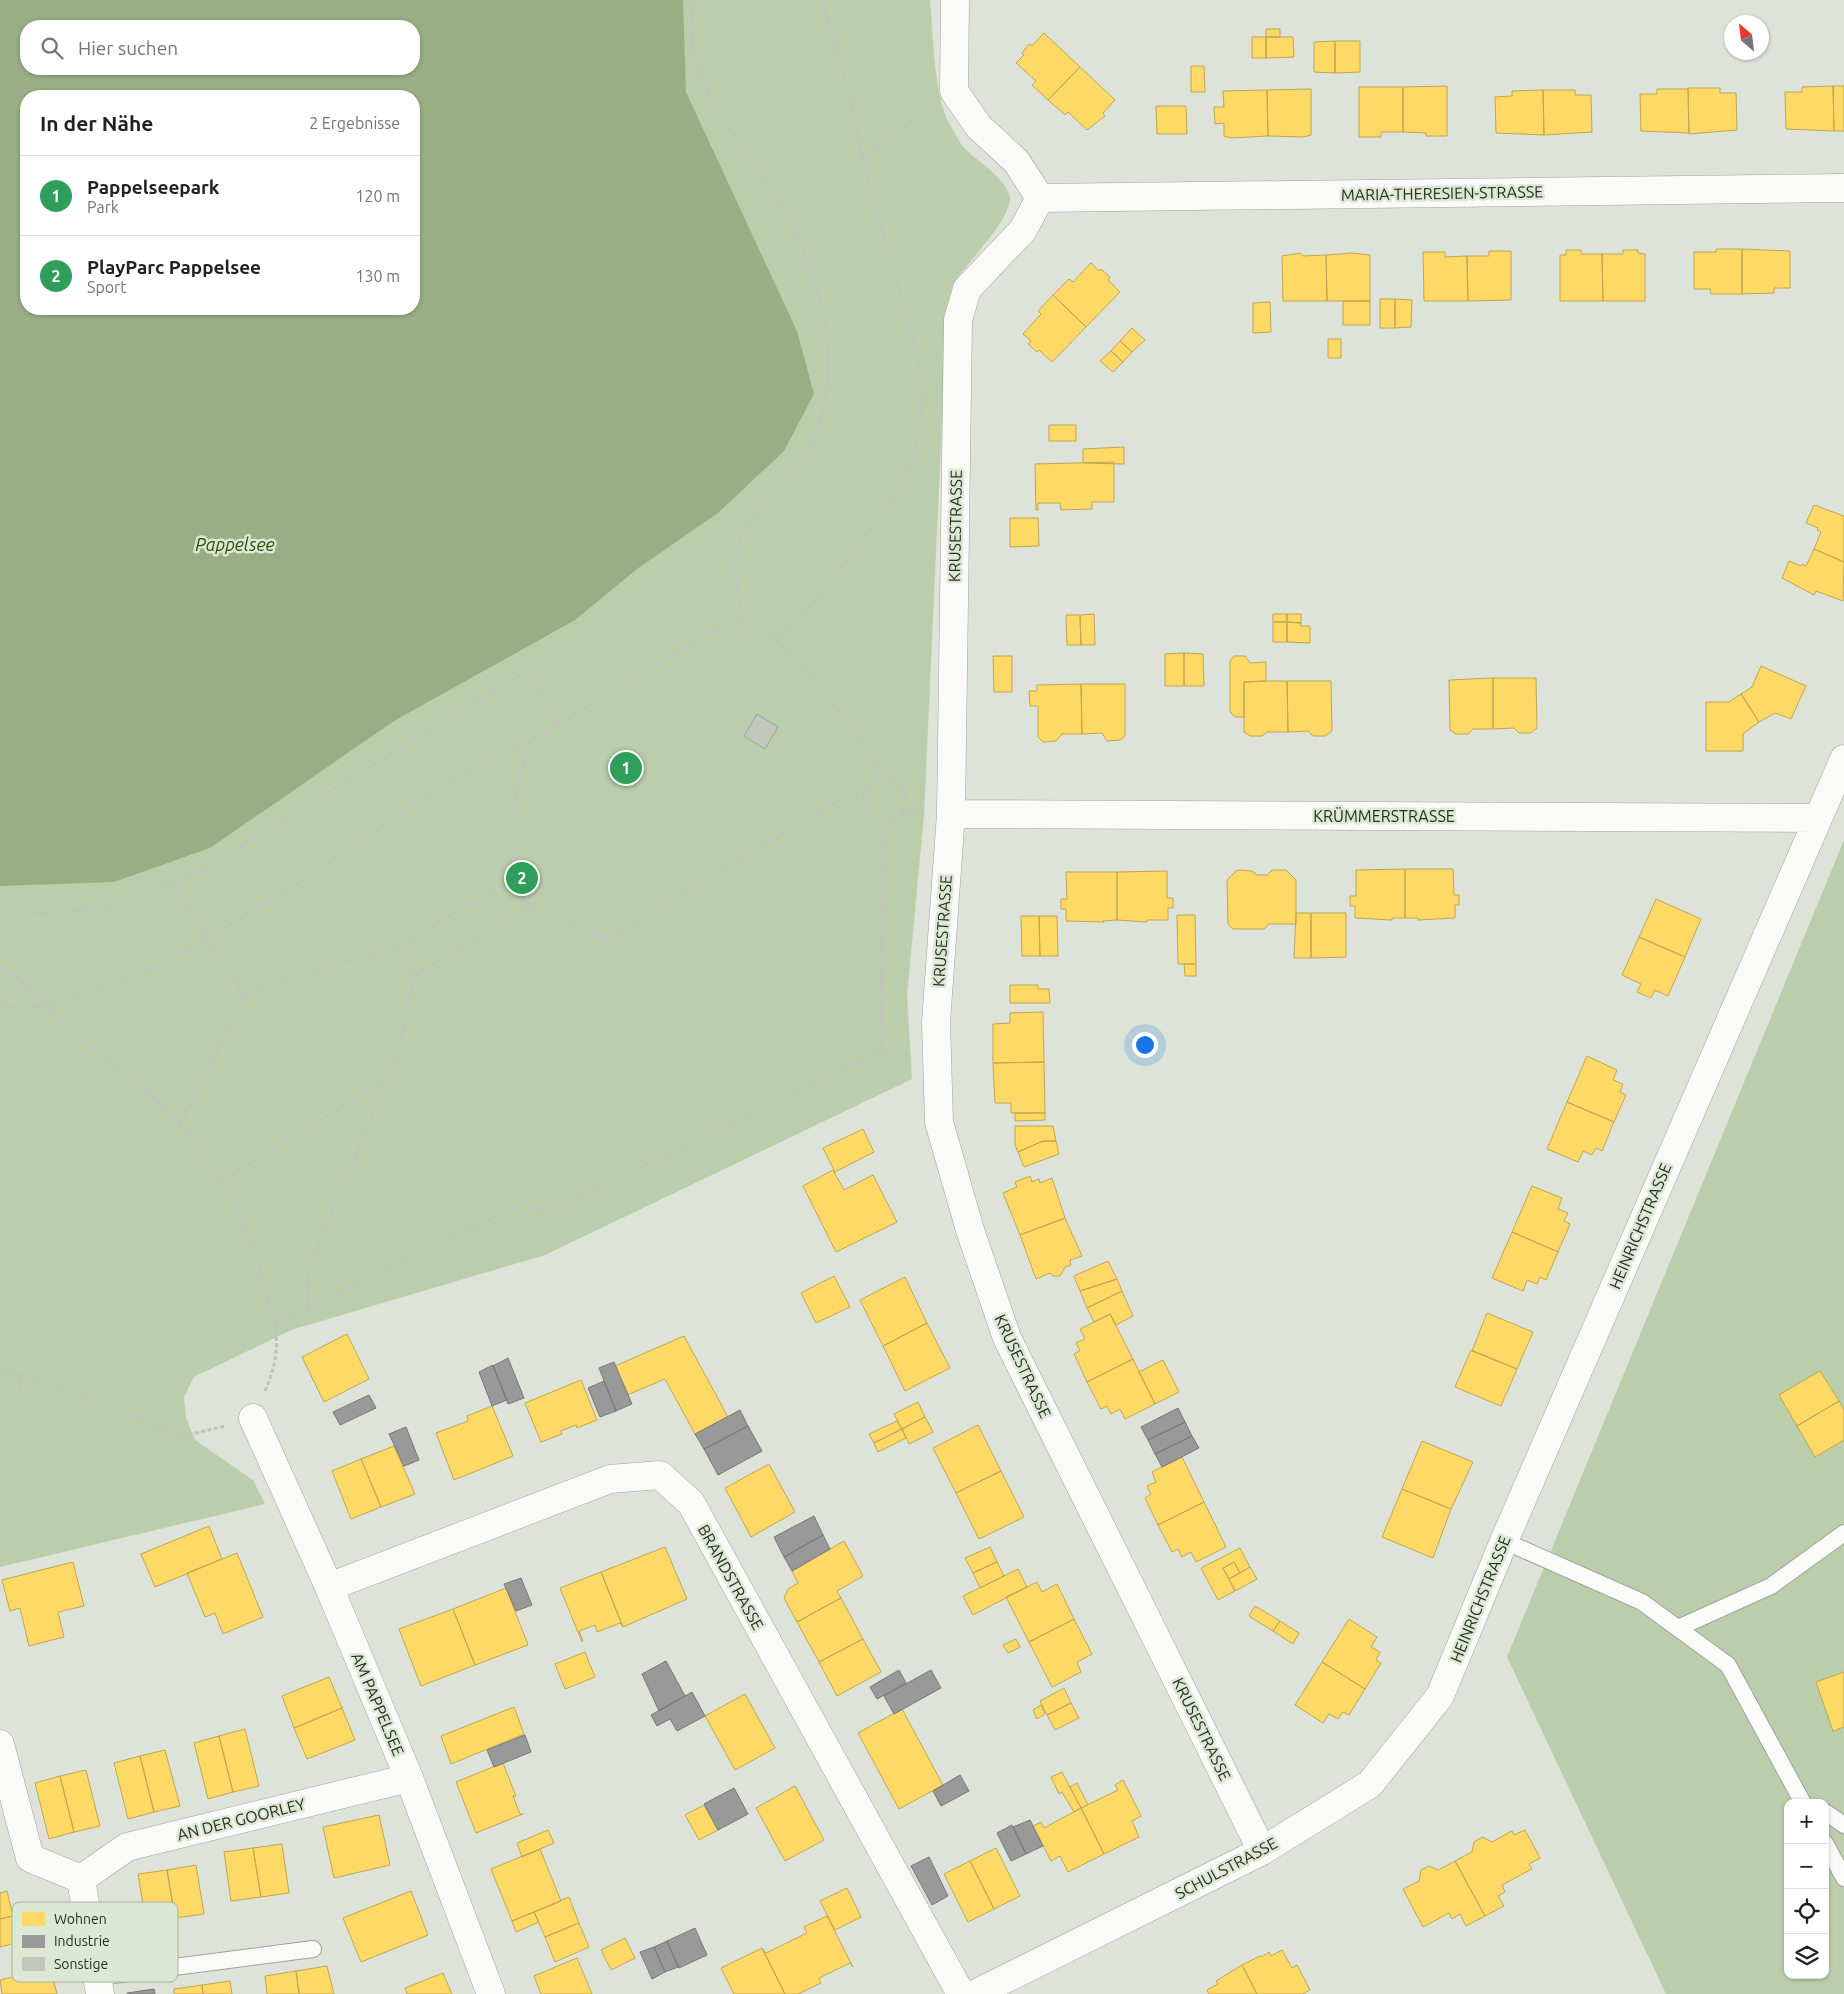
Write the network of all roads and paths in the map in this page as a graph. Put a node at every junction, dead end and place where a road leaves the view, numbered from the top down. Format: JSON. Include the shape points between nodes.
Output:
{"nodes":[{"id":1,"x":694,"y":0,"type":"edge"},
{"id":2,"x":822,"y":0,"type":"edge"},
{"id":3,"x":955,"y":0,"type":"edge"},
{"id":4,"x":954,"y":92,"type":"junction"},
{"id":5,"x":862,"y":158,"type":"junction"},
{"id":6,"x":1844,"y":188,"type":"edge"},
{"id":7,"x":1040,"y":198,"type":"junction"},
{"id":8,"x":744,"y":623,"type":"junction"},
{"id":9,"x":777,"y":641,"type":"junction"},
{"id":10,"x":560,"y":723,"type":"junction"},
{"id":11,"x":529,"y":741,"type":"junction"},
{"id":12,"x":1844,"y":758,"type":"edge"},
{"id":13,"x":881,"y":779,"type":"junction"},
{"id":14,"x":865,"y":796,"type":"junction"},
{"id":15,"x":902,"y":813,"type":"junction"},
{"id":16,"x":951,"y":814,"type":"junction"},
{"id":17,"x":1817,"y":818,"type":"junction"},
{"id":18,"x":883,"y":823,"type":"junction"},
{"id":19,"x":513,"y":878,"type":"junction"},
{"id":20,"x":172,"y":883,"type":"junction"},
{"id":21,"x":530,"y":906,"type":"junction"},
{"id":22,"x":0,"y":912,"type":"edge"},
{"id":23,"x":207,"y":939,"type":"junction"},
{"id":24,"x":397,"y":948,"type":"junction"},
{"id":25,"x":0,"y":965,"type":"edge"},
{"id":26,"x":414,"y":976,"type":"junction"},
{"id":27,"x":245,"y":996,"type":"junction"},
{"id":28,"x":0,"y":1004,"type":"edge"},
{"id":29,"x":47,"y":1005,"type":"junction"},
{"id":30,"x":881,"y":1050,"type":"junction"},
{"id":31,"x":937,"y":1060,"type":"junction"},
{"id":32,"x":386,"y":1080,"type":"junction"},
{"id":33,"x":180,"y":1124,"type":"junction"},
{"id":34,"x":220,"y":1182,"type":"junction"},
{"id":35,"x":307,"y":1308,"type":"junction"},
{"id":36,"x":275,"y":1323,"type":"junction"},
{"id":37,"x":0,"y":1369,"type":"edge"},
{"id":38,"x":18,"y":1374,"type":"junction"},
{"id":39,"x":21,"y":1392,"type":"dead end"},
{"id":40,"x":253,"y":1418,"type":"junction"},
{"id":41,"x":1844,"y":1533,"type":"edge"},
{"id":42,"x":1504,"y":1540,"type":"junction"},
{"id":43,"x":329,"y":1587,"type":"junction"},
{"id":44,"x":1678,"y":1628,"type":"junction"},
{"id":45,"x":1440,"y":1696,"type":"joint"},
{"id":46,"x":0,"y":1744,"type":"edge"},
{"id":47,"x":409,"y":1778,"type":"junction"},
{"id":48,"x":1800,"y":1797,"type":"edge"},
{"id":49,"x":1829,"y":1815,"type":"edge"},
{"id":50,"x":1844,"y":1825,"type":"edge"},
{"id":51,"x":1826,"y":1844,"type":"edge"},
{"id":52,"x":1262,"y":1851,"type":"junction"},
{"id":53,"x":1844,"y":1878,"type":"edge"},
{"id":54,"x":81,"y":1879,"type":"junction"},
{"id":55,"x":85,"y":1902,"type":"edge"},
{"id":56,"x":313,"y":1950,"type":"dead end"},
{"id":57,"x":178,"y":1972,"type":"edge"},
{"id":58,"x":117,"y":1982,"type":"edge"},
{"id":59,"x":99,"y":1985,"type":"edge"},
{"id":60,"x":491,"y":1994,"type":"edge"},
{"id":61,"x":961,"y":1994,"type":"edge"},
{"id":62,"x":976,"y":1994,"type":"edge"}],
"edges":[{"from":1,"to":8,"type":"path","via":[[690,34],[700,75],[722,116],[789,217],[808,262],[826,328],[829,369],[825,404],[814,440],[787,482],[758,509],[744,530],[735,560]]},
{"from":2,"to":5,"type":"path","via":[[850,96]]},
{"from":3,"to":4,"type":"street"},
{"from":4,"to":5,"type":"path"},
{"from":4,"to":7,"type":"street","via":[[979,127],[1016,161]]},
{"from":5,"to":9,"type":"path","via":[[916,351],[923,387],[921,427],[901,488],[823,592]]},
{"from":6,"to":7,"type":"street","name":"MARIA-THERESIEN-STRASSE"},
{"from":7,"to":16,"type":"street","name":"KRUSESTRASSE","via":[[1022,230],[967,289],[958,320]]},
{"from":8,"to":9,"type":"path","via":[[756,626]]},
{"from":8,"to":10,"type":"path","via":[[721,626]]},
{"from":9,"to":13,"type":"path","via":[[798,662],[878,764]]},
{"from":10,"to":11,"type":"path"},
{"from":10,"to":20,"type":"path","via":[[528,670],[190,878]]},
{"from":11,"to":19,"type":"path","via":[[511,830]]},
{"from":11,"to":23,"type":"path","via":[[441,787],[298,883]]},
{"from":12,"to":17,"type":"street","name":"HEINRICHSTRASSE"},
{"from":13,"to":14,"type":"path","via":[[867,787]]},
{"from":13,"to":15,"type":"path","via":[[892,780],[902,789],[906,799]]},
{"from":14,"to":18,"type":"path","via":[[862,802],[871,818]]},
{"from":14,"to":21,"type":"path","via":[[848,796],[826,808],[608,940]]},
{"from":15,"to":16,"type":"path"},
{"from":15,"to":18,"type":"path"},
{"from":16,"to":17,"type":"street","name":"KRÜMMERSTRASSE"},
{"from":16,"to":31,"type":"street","name":"KRUSESTRASSE","via":[[936,1022]]},
{"from":17,"to":42,"type":"street","name":"HEINRICHSTRASSE"},
{"from":18,"to":30,"type":"path"},
{"from":19,"to":21,"type":"path"},
{"from":19,"to":24,"type":"path"},
{"from":20,"to":22,"type":"path","via":[[105,908],[41,914]]},
{"from":20,"to":23,"type":"path"},
{"from":21,"to":26,"type":"path"},
{"from":23,"to":27,"type":"path"},
{"from":23,"to":29,"type":"path","via":[[166,964]]},
{"from":24,"to":26,"type":"path"},
{"from":24,"to":27,"type":"path","via":[[299,975]]},
{"from":25,"to":29,"type":"path"},
{"from":26,"to":32,"type":"path","via":[[398,1054]]},
{"from":27,"to":33,"type":"path"},
{"from":28,"to":29,"type":"path","via":[[21,1008]]},
{"from":29,"to":33,"type":"path","via":[[89,1045],[153,1096]]},
{"from":30,"to":31,"type":"path"},
{"from":30,"to":35,"type":"path","via":[[546,1214],[524,1203]]},
{"from":31,"to":52,"type":"street","name":"KRUSESTRASSE","via":[[939,1122],[970,1230],[1007,1338]]},
{"from":32,"to":34,"type":"path"},
{"from":32,"to":35,"type":"path","via":[[310,1268]]},
{"from":33,"to":34,"type":"path"},
{"from":34,"to":36,"type":"path","via":[[238,1211],[256,1256]]},
{"from":35,"to":36,"type":"path"},
{"from":36,"to":40,"type":"path","via":[[278,1344],[274,1372]]},
{"from":37,"to":38,"type":"path"},
{"from":38,"to":39,"type":"path"},
{"from":38,"to":40,"type":"path","via":[[88,1397],[179,1437]]},
{"from":40,"to":43,"type":"street","name":"AM PAPPELSEE"},
{"from":41,"to":44,"type":"lane","via":[[1771,1586]]},
{"from":42,"to":44,"type":"lane","via":[[1642,1602]]},
{"from":42,"to":45,"type":"street","name":"HEINRICHSTRASSE"},
{"from":43,"to":47,"type":"street","name":"AM PAPPELSEE"},
{"from":43,"to":61,"type":"street","name":"BRANDSTRASSE","via":[[610,1479],[660,1476],[691,1503]]},
{"from":44,"to":48,"type":"lane","via":[[1728,1665]]},
{"from":45,"to":52,"type":"street","name":"SCHULSTRASSE","via":[[1370,1784]]},
{"from":46,"to":54,"type":"street","via":[[30,1858]]},
{"from":47,"to":54,"type":"street","name":"AN DER GOORLEY","via":[[127,1848]]},
{"from":47,"to":60,"type":"street","name":"AM PAPPELSEE"},
{"from":49,"to":50,"type":"lane"},
{"from":51,"to":53,"type":"lane"},
{"from":52,"to":62,"type":"street","name":"SCHULSTRASSE"},
{"from":54,"to":55,"type":"street"},
{"from":56,"to":57,"type":"lane"},
{"from":58,"to":59,"type":"lane"}]}
